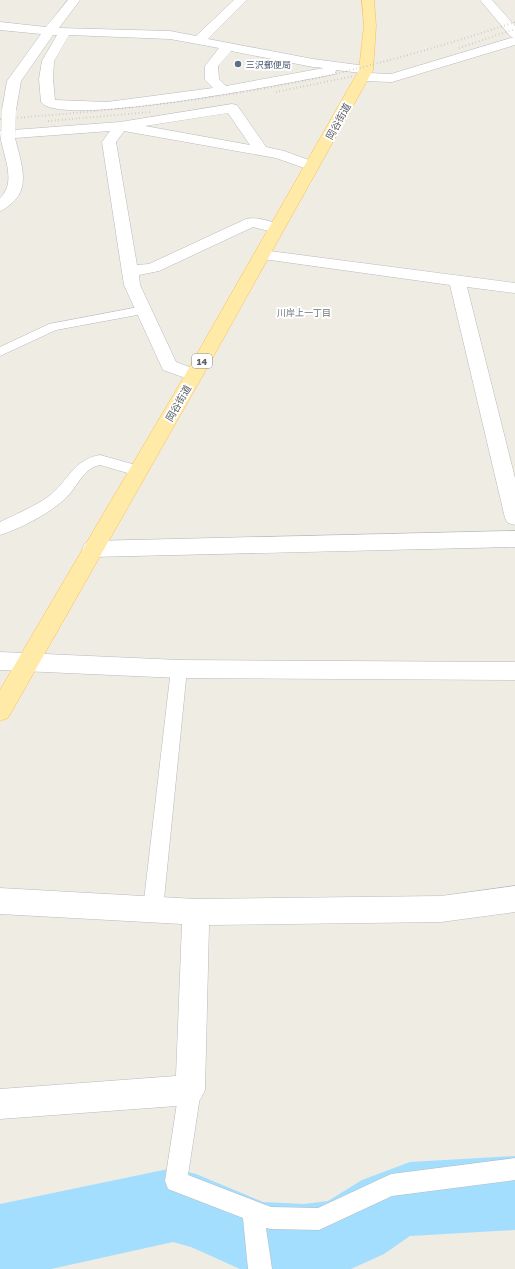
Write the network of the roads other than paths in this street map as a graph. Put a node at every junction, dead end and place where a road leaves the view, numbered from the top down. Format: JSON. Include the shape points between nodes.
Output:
{"nodes":[{"id":1,"x":74,"y":0,"type":"edge"},
{"id":2,"x":241,"y":0,"type":"edge"},
{"id":3,"x":368,"y":0,"type":"edge"},
{"id":4,"x":486,"y":0,"type":"edge"},
{"id":5,"x":0,"y":26,"type":"edge"},
{"id":6,"x":50,"y":31,"type":"junction"},
{"id":7,"x":65,"y":31,"type":"junction"},
{"id":8,"x":515,"y":34,"type":"edge"},
{"id":9,"x":200,"y":40,"type":"junction"},
{"id":10,"x":515,"y":41,"type":"edge"},
{"id":11,"x":228,"y":46,"type":"junction"},
{"id":12,"x":346,"y":68,"type":"junction"},
{"id":13,"x":364,"y":74,"type":"junction"},
{"id":14,"x":223,"y":91,"type":"junction"},
{"id":15,"x":120,"y":126,"type":"junction"},
{"id":16,"x":4,"y":137,"type":"edge"},
{"id":17,"x":261,"y":151,"type":"junction"},
{"id":18,"x":312,"y":166,"type":"junction"},
{"id":19,"x":0,"y":206,"type":"edge"},
{"id":20,"x":276,"y":228,"type":"junction"},
{"id":21,"x":262,"y":255,"type":"junction"},
{"id":22,"x":130,"y":271,"type":"junction"},
{"id":23,"x":458,"y":282,"type":"junction"},
{"id":24,"x":515,"y":288,"type":"edge"},
{"id":25,"x":144,"y":310,"type":"junction"},
{"id":26,"x":0,"y":352,"type":"edge"},
{"id":27,"x":194,"y":375,"type":"junction"},
{"id":28,"x":138,"y":471,"type":"junction"},
{"id":29,"x":515,"y":518,"type":"edge"},
{"id":30,"x":0,"y":529,"type":"edge"},
{"id":31,"x":515,"y":539,"type":"edge"},
{"id":32,"x":92,"y":549,"type":"junction"},
{"id":33,"x":0,"y":661,"type":"edge"},
{"id":34,"x":27,"y":663,"type":"junction"},
{"id":35,"x":179,"y":669,"type":"junction"},
{"id":36,"x":515,"y":671,"type":"edge"},
{"id":37,"x":0,"y":711,"type":"edge"},
{"id":38,"x":515,"y":899,"type":"edge"},
{"id":39,"x":0,"y":901,"type":"edge"},
{"id":40,"x":153,"y":910,"type":"junction"},
{"id":41,"x":196,"y":912,"type":"junction"},
{"id":42,"x":190,"y":1090,"type":"junction"},
{"id":43,"x":0,"y":1104,"type":"edge"},
{"id":44,"x":515,"y":1169,"type":"edge"},
{"id":45,"x":253,"y":1211,"type":"junction"},
{"id":46,"x":260,"y":1269,"type":"edge"}],
"edges":[{"from":1,"to":6,"type":"street"},
{"from":2,"to":9,"type":"street"},
{"from":3,"to":13,"type":"main road","name":"岡谷街道","number":"14","via":[[369,48]]},
{"from":4,"to":8,"type":"street"},
{"from":5,"to":6,"type":"street"},
{"from":6,"to":7,"type":"street"},
{"from":6,"to":16,"type":"street","bridge":true,"via":[[14,82]]},
{"from":7,"to":9,"type":"street","via":[[170,35]]},
{"from":7,"to":14,"type":"street","via":[[48,61],[48,102],[57,105],[107,106]]},
{"from":9,"to":11,"type":"street"},
{"from":10,"to":13,"type":"street","via":[[392,78]]},
{"from":11,"to":12,"type":"street"},
{"from":11,"to":14,"type":"street","via":[[211,66],[212,80]]},
{"from":12,"to":13,"type":"street"},
{"from":12,"to":14,"type":"street"},
{"from":13,"to":18,"type":"main road","name":"岡谷街道","number":"14"},
{"from":15,"to":16,"type":"street"},
{"from":15,"to":17,"type":"street"},
{"from":15,"to":17,"type":"street","via":[[232,108]]},
{"from":15,"to":22,"type":"street","via":[[109,142]]},
{"from":16,"to":19,"type":"street","via":[[16,175],[13,194]]},
{"from":17,"to":18,"type":"street","via":[[279,154]]},
{"from":18,"to":20,"type":"main road","name":"岡谷街道","number":"14"},
{"from":20,"to":21,"type":"main road","name":"岡谷街道","number":"14"},
{"from":20,"to":22,"type":"street","via":[[251,222],[153,268]]},
{"from":21,"to":23,"type":"street"},
{"from":21,"to":27,"type":"main road","name":"岡谷街道","number":"14"},
{"from":22,"to":25,"type":"street","via":[[132,285]]},
{"from":23,"to":24,"type":"street"},
{"from":23,"to":29,"type":"street"},
{"from":25,"to":26,"type":"lane","via":[[53,327]]},
{"from":25,"to":27,"type":"street","via":[[169,366]]},
{"from":27,"to":28,"type":"main road","name":"岡谷街道","number":"14"},
{"from":28,"to":30,"type":"lane","via":[[94,460],[85,464],[61,494],[52,501]]},
{"from":28,"to":32,"type":"main road","name":"岡谷街道","number":"14"},
{"from":31,"to":32,"type":"street"},
{"from":32,"to":34,"type":"main road","name":"岡谷街道","number":"14"},
{"from":33,"to":34,"type":"street"},
{"from":34,"to":35,"type":"street"},
{"from":34,"to":37,"type":"main road","name":"岡谷街道","number":"14"},
{"from":35,"to":36,"type":"street"},
{"from":35,"to":40,"type":"lane"},
{"from":38,"to":41,"type":"street","via":[[441,909]]},
{"from":39,"to":40,"type":"street"},
{"from":40,"to":41,"type":"street"},
{"from":41,"to":42,"type":"street"},
{"from":42,"to":43,"type":"street"},
{"from":42,"to":45,"type":"lane","via":[[176,1181]]},
{"from":44,"to":45,"type":"lane","via":[[391,1185],[319,1219],[271,1218]]},
{"from":45,"to":46,"type":"lane"}]}
